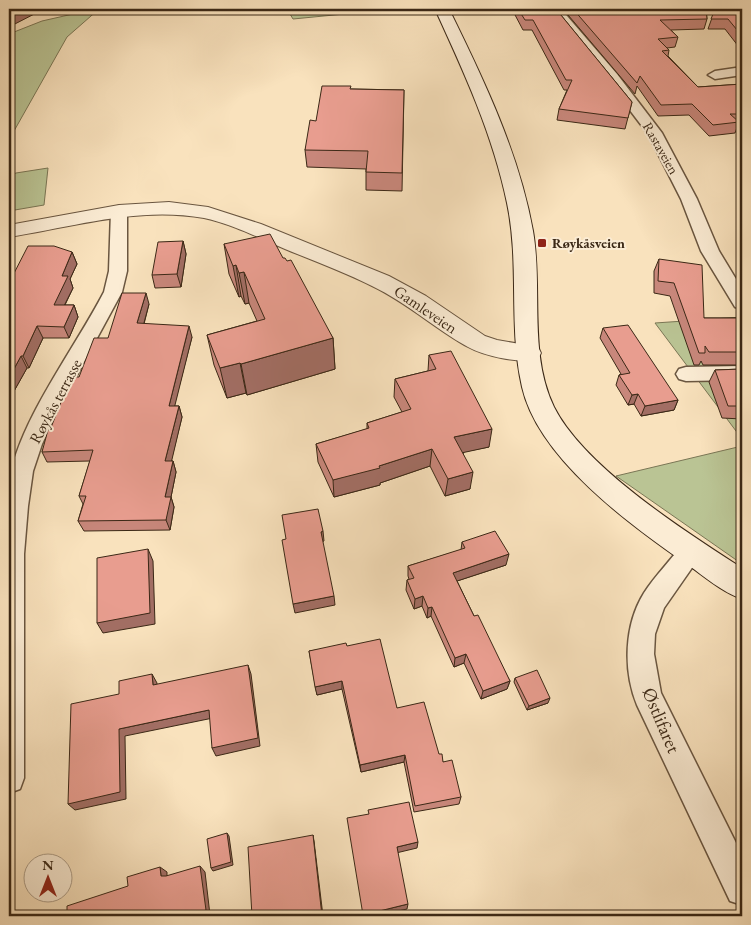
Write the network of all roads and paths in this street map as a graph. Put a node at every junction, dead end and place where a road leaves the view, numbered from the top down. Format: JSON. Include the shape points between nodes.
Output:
{"nodes":[{"id":1,"x":442,"y":9,"type":"edge"},
{"id":2,"x":555,"y":9,"type":"edge"},
{"id":3,"x":742,"y":71,"type":"edge"},
{"id":4,"x":715,"y":75,"type":"dead end"},
{"id":5,"x":119,"y":211,"type":"junction"},
{"id":6,"x":9,"y":231,"type":"edge"},
{"id":7,"x":742,"y":303,"type":"edge"},
{"id":8,"x":529,"y":353,"type":"junction"},
{"id":9,"x":742,"y":373,"type":"edge"},
{"id":10,"x":686,"y":374,"type":"dead end"},
{"id":11,"x":691,"y":552,"type":"junction"},
{"id":12,"x":742,"y":585,"type":"edge"},
{"id":13,"x":9,"y":778,"type":"edge"},
{"id":14,"x":742,"y":889,"type":"edge"}],
"edges":[{"from":1,"to":8,"type":"main road","via":[[486,108],[512,185],[523,233]]},
{"from":2,"to":7,"type":"street","name":"Rastaveien","via":[[655,133],[690,199],[710,251]]},
{"from":3,"to":4,"type":"street"},
{"from":5,"to":6,"type":"main road","name":"Gamleveien"},
{"from":5,"to":8,"type":"main road","name":"Gamleveien","via":[[183,209],[238,222],[381,281],[418,301],[477,342]]},
{"from":5,"to":13,"type":"street","name":"Røykås terrasse","via":[[118,271],[113,292],[37,430],[19,486],[12,554]]},
{"from":8,"to":11,"type":"main road","via":[[537,396],[562,439],[610,488]]},
{"from":9,"to":10,"type":"street"},
{"from":11,"to":12,"type":"main road"},
{"from":11,"to":14,"type":"street","name":"Østlifaret","via":[[653,602],[646,616],[640,654],[647,695]]}]}
